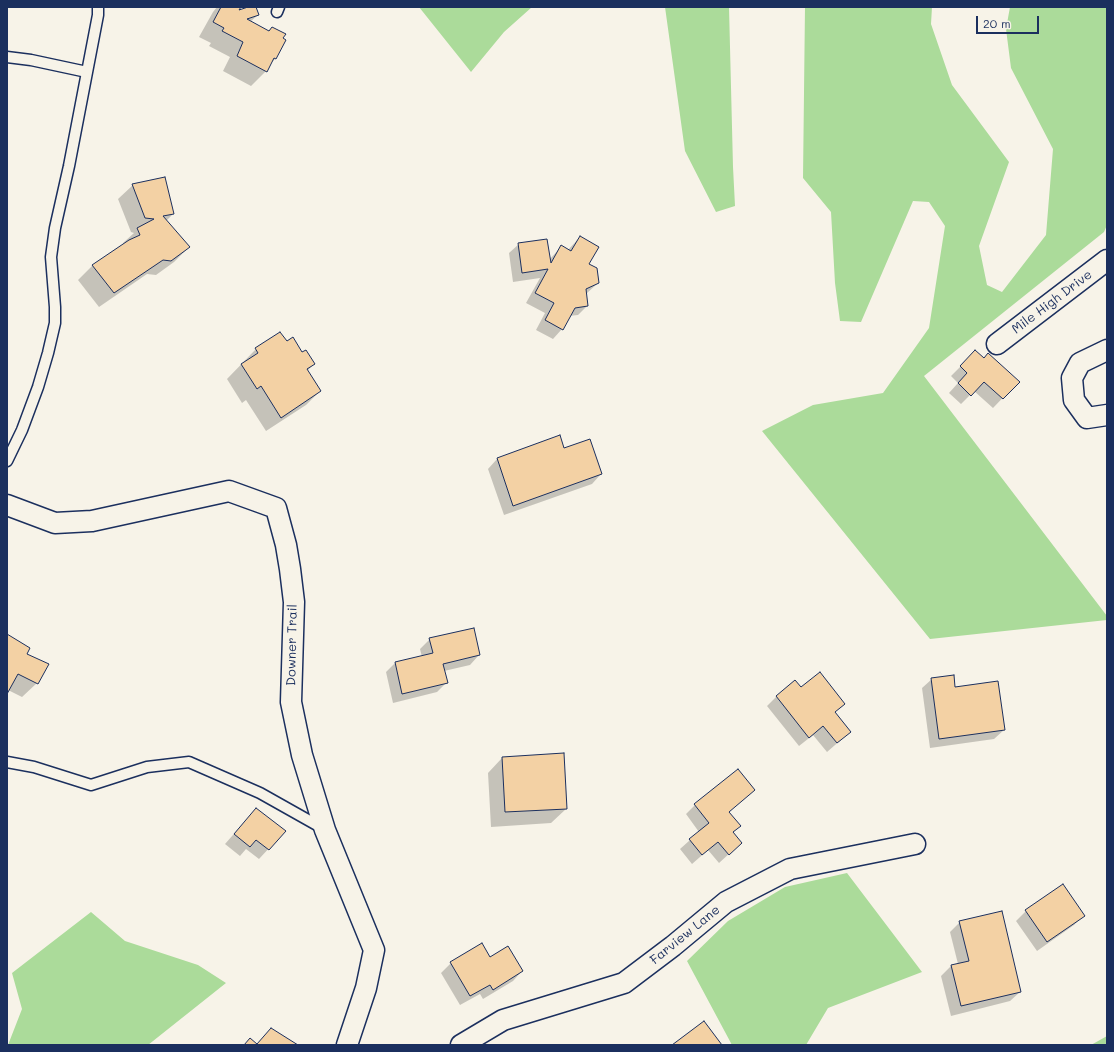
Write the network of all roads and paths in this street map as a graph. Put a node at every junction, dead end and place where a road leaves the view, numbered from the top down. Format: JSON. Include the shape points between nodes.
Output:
{"nodes":[{"id":1,"x":98,"y":7,"type":"edge"},
{"id":2,"x":7,"y":57,"type":"edge"},
{"id":3,"x":87,"y":72,"type":"junction"},
{"id":4,"x":1107,"y":260,"type":"edge"},
{"id":5,"x":997,"y":344,"type":"dead end"},
{"id":6,"x":1107,"y":350,"type":"edge"},
{"id":7,"x":1107,"y":415,"type":"edge"},
{"id":8,"x":7,"y":461,"type":"edge"},
{"id":9,"x":7,"y":505,"type":"edge"},
{"id":10,"x":7,"y":762,"type":"edge"},
{"id":11,"x":325,"y":830,"type":"junction"},
{"id":12,"x":915,"y":844,"type":"dead end"},
{"id":13,"x":347,"y":1045,"type":"edge"},
{"id":14,"x":461,"y":1045,"type":"edge"}],
"edges":[{"from":1,"to":3,"type":"lane"},
{"from":2,"to":3,"type":"lane"},
{"from":3,"to":8,"type":"lane","via":[[51,257],[55,323],[38,387]]},
{"from":4,"to":5,"type":"street","name":"Mile High Drive"},
{"from":6,"to":7,"type":"street","via":[[1080,363],[1072,378],[1074,400],[1087,418]]},
{"from":9,"to":11,"type":"street","name":"Downer Trail","via":[[55,524],[92,521],[229,491],[276,508],[286,544],[294,602],[291,702],[302,755]]},
{"from":10,"to":11,"type":"lane","via":[[34,767],[91,785],[147,767],[189,762],[260,793]]},
{"from":11,"to":13,"type":"street","name":"Downer Trail","via":[[374,950],[366,988]]},
{"from":12,"to":14,"type":"street","name":"Farview Lane","via":[[790,869],[726,902],[624,983],[503,1020]]}]}
